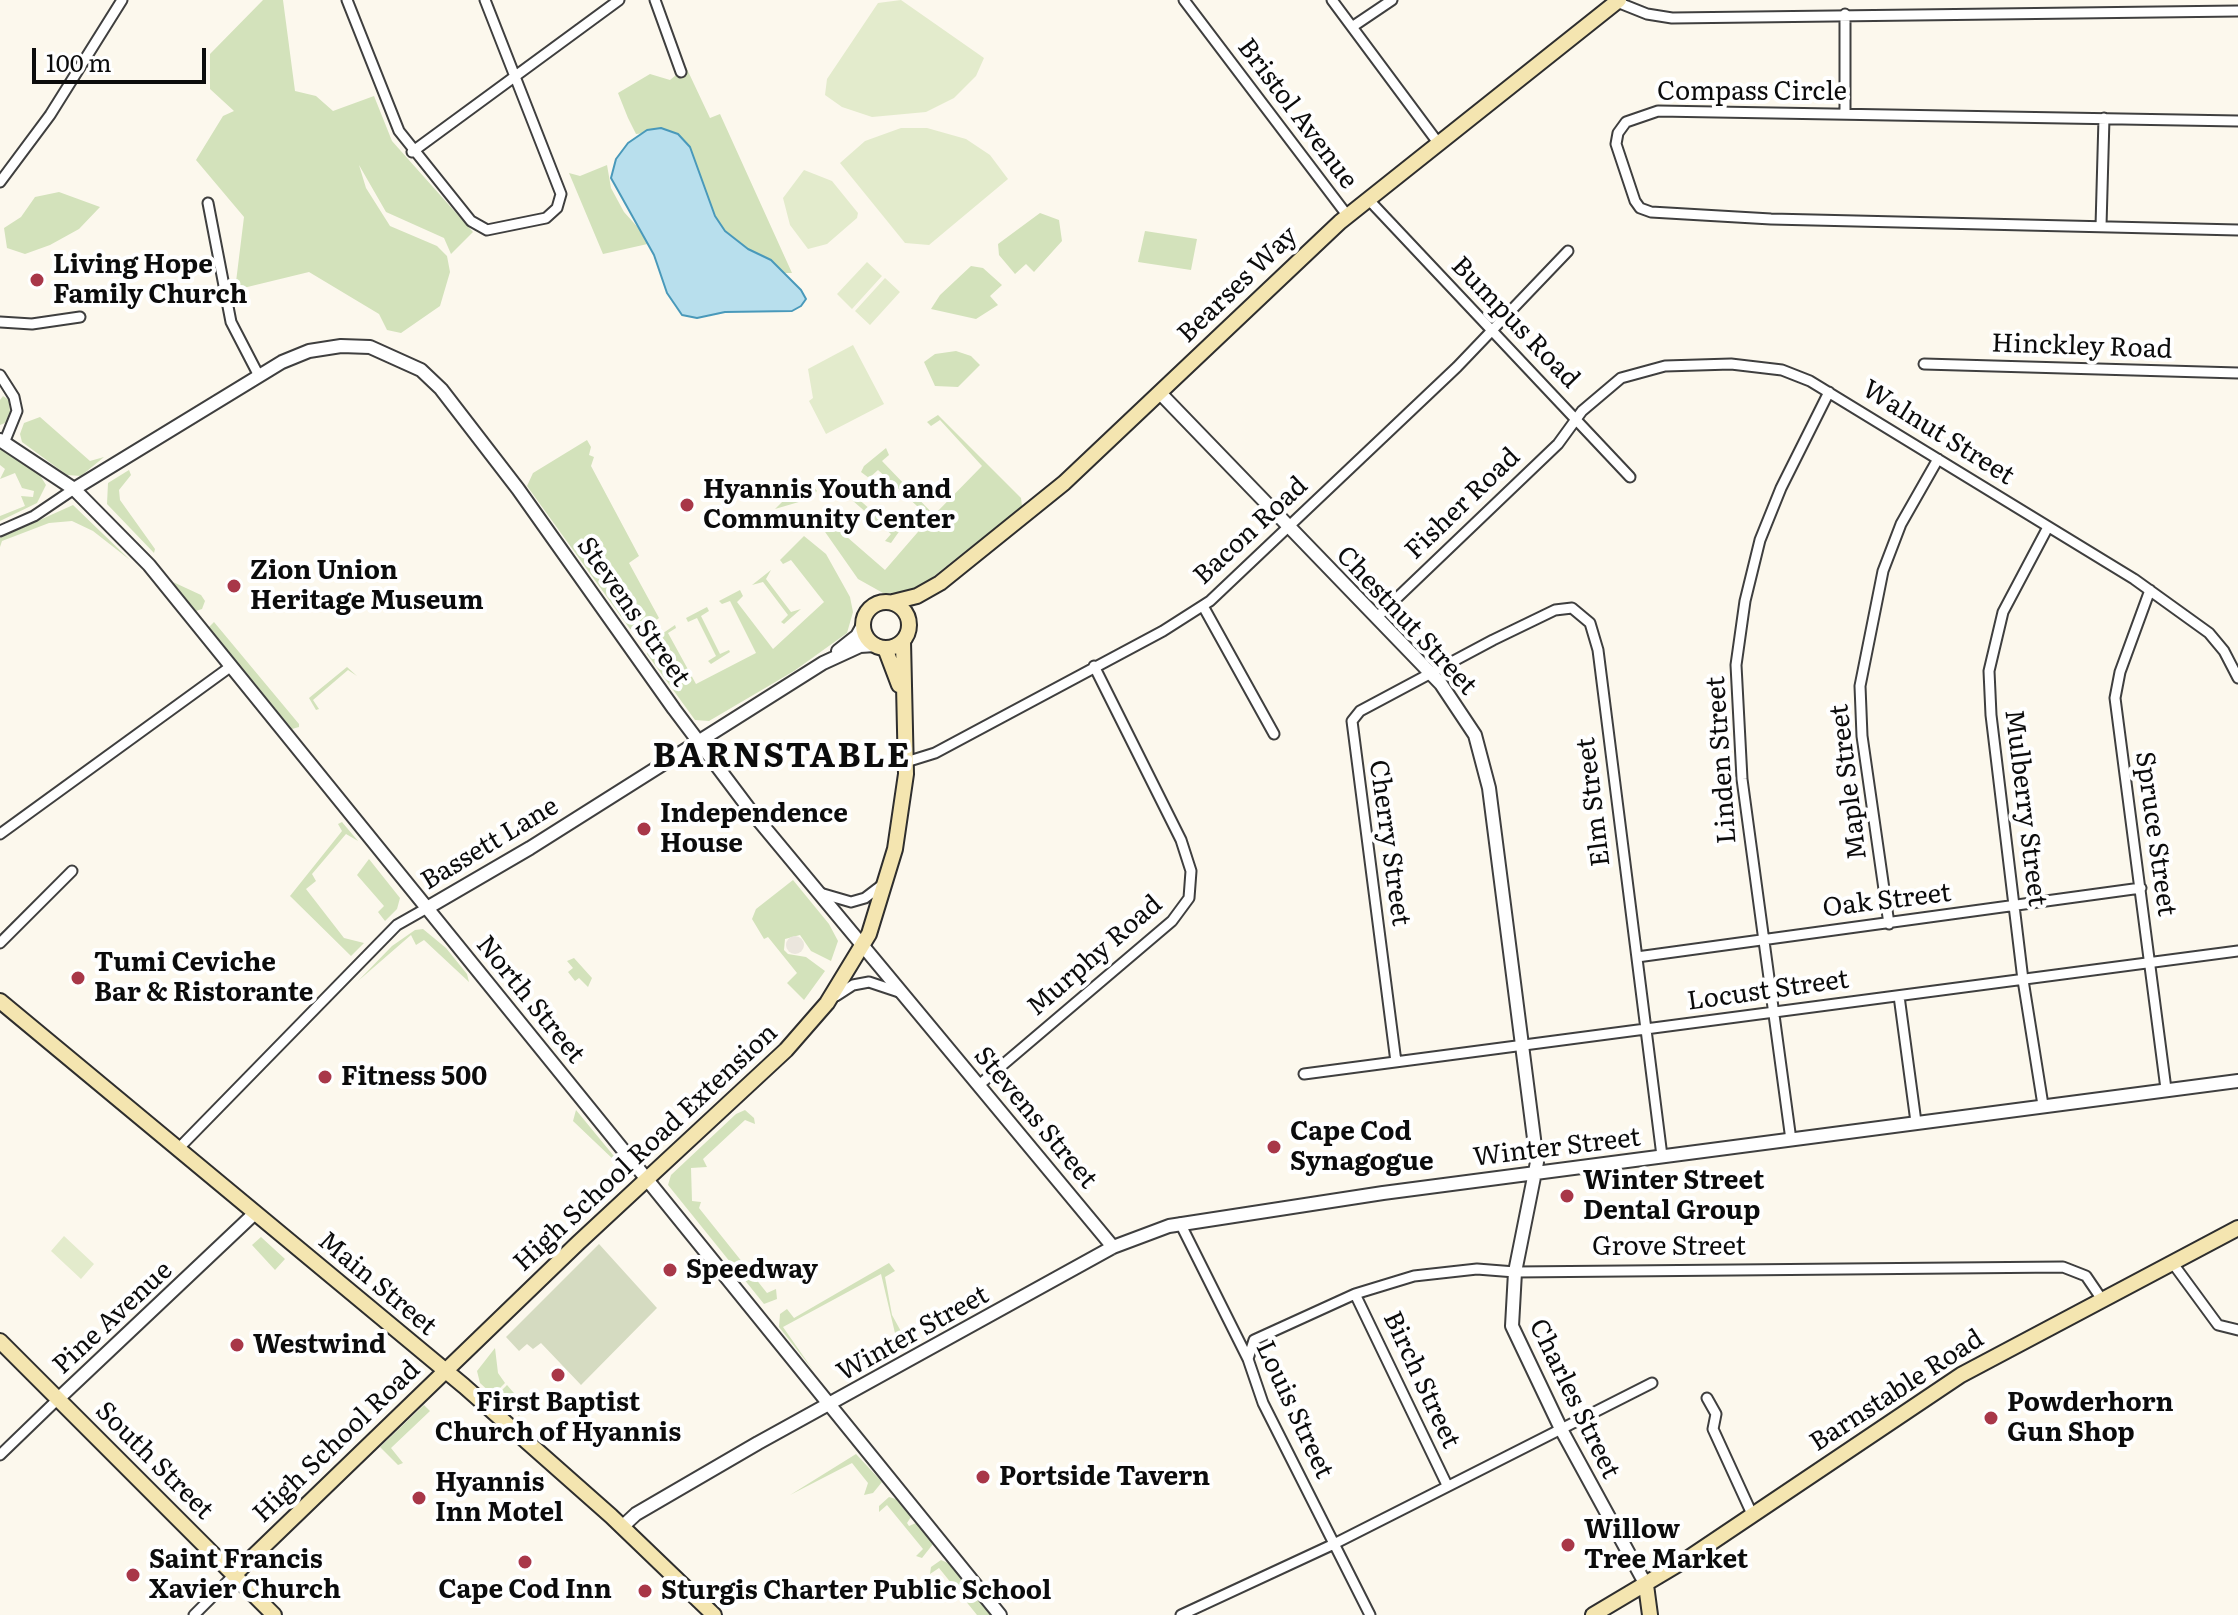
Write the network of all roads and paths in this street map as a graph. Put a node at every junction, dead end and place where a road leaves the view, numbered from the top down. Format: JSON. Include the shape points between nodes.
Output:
{"nodes":[{"id":1,"x":122,"y":0,"type":"edge"},
{"id":2,"x":347,"y":0,"type":"edge"},
{"id":3,"x":485,"y":0,"type":"edge"},
{"id":4,"x":655,"y":0,"type":"edge"},
{"id":5,"x":1184,"y":0,"type":"edge"},
{"id":6,"x":1332,"y":0,"type":"edge"},
{"id":7,"x":1392,"y":0,"type":"edge"},
{"id":8,"x":1618,"y":1,"type":"edge"},
{"id":9,"x":613,"y":2,"type":"edge"},
{"id":10,"x":2238,"y":11,"type":"edge"},
{"id":11,"x":1845,"y":14,"type":"junction"},
{"id":12,"x":1352,"y":27,"type":"junction"},
{"id":13,"x":681,"y":72,"type":"dead end"},
{"id":14,"x":515,"y":76,"type":"junction"},
{"id":15,"x":1845,"y":113,"type":"junction"},
{"id":16,"x":2104,"y":118,"type":"junction"},
{"id":17,"x":2238,"y":121,"type":"edge"},
{"id":18,"x":1439,"y":144,"type":"junction"},
{"id":19,"x":412,"y":152,"type":"junction"},
{"id":20,"x":0,"y":182,"type":"edge"},
{"id":21,"x":1368,"y":199,"type":"junction"},
{"id":22,"x":208,"y":203,"type":"dead end"},
{"id":23,"x":1347,"y":215,"type":"junction"},
{"id":24,"x":2101,"y":226,"type":"junction"},
{"id":25,"x":2238,"y":230,"type":"edge"},
{"id":26,"x":1568,"y":251,"type":"dead end"},
{"id":27,"x":80,"y":317,"type":"dead end"},
{"id":28,"x":0,"y":322,"type":"edge"},
{"id":29,"x":1492,"y":331,"type":"junction"},
{"id":30,"x":1924,"y":364,"type":"dead end"},
{"id":31,"x":2238,"y":373,"type":"edge"},
{"id":32,"x":0,"y":375,"type":"edge"},
{"id":33,"x":259,"y":376,"type":"junction"},
{"id":34,"x":1829,"y":392,"type":"junction"},
{"id":35,"x":1160,"y":393,"type":"junction"},
{"id":36,"x":1575,"y":418,"type":"junction"},
{"id":37,"x":2,"y":442,"type":"edge"},
{"id":38,"x":1938,"y":459,"type":"junction"},
{"id":39,"x":1630,"y":477,"type":"dead end"},
{"id":40,"x":74,"y":489,"type":"junction"},
{"id":41,"x":1288,"y":527,"type":"junction"},
{"id":42,"x":2048,"y":527,"type":"junction"},
{"id":43,"x":0,"y":531,"type":"edge"},
{"id":44,"x":940,"y":583,"type":"junction"},
{"id":45,"x":2150,"y":590,"type":"junction"},
{"id":46,"x":893,"y":602,"type":"junction"},
{"id":47,"x":1203,"y":606,"type":"junction"},
{"id":48,"x":1376,"y":618,"type":"junction"},
{"id":49,"x":909,"y":624,"type":"junction"},
{"id":50,"x":863,"y":625,"type":"junction"},
{"id":51,"x":903,"y":641,"type":"junction"},
{"id":52,"x":880,"y":646,"type":"junction"},
{"id":53,"x":823,"y":663,"type":"junction"},
{"id":54,"x":1094,"y":666,"type":"junction"},
{"id":55,"x":230,"y":667,"type":"junction"},
{"id":56,"x":1430,"y":673,"type":"junction"},
{"id":57,"x":2238,"y":678,"type":"edge"},
{"id":58,"x":902,"y":691,"type":"junction"},
{"id":59,"x":1274,"y":734,"type":"dead end"},
{"id":60,"x":698,"y":741,"type":"junction"},
{"id":61,"x":906,"y":762,"type":"junction"},
{"id":62,"x":0,"y":834,"type":"edge"},
{"id":63,"x":72,"y":871,"type":"dead end"},
{"id":64,"x":887,"y":879,"type":"junction"},
{"id":65,"x":2141,"y":888,"type":"junction"},
{"id":66,"x":818,"y":893,"type":"junction"},
{"id":67,"x":2016,"y":907,"type":"junction"},
{"id":68,"x":427,"y":908,"type":"junction"},
{"id":69,"x":1889,"y":924,"type":"junction"},
{"id":70,"x":1762,"y":940,"type":"junction"},
{"id":71,"x":0,"y":943,"type":"edge"},
{"id":72,"x":863,"y":946,"type":"junction"},
{"id":73,"x":2238,"y":951,"type":"edge"},
{"id":74,"x":1637,"y":957,"type":"junction"},
{"id":75,"x":2152,"y":963,"type":"junction"},
{"id":76,"x":2023,"y":980,"type":"junction"},
{"id":77,"x":902,"y":994,"type":"junction"},
{"id":78,"x":1899,"y":996,"type":"junction"},
{"id":79,"x":0,"y":1001,"type":"edge"},
{"id":80,"x":827,"y":1003,"type":"junction"},
{"id":81,"x":1773,"y":1010,"type":"junction"},
{"id":82,"x":1649,"y":1031,"type":"junction"},
{"id":83,"x":1523,"y":1047,"type":"junction"},
{"id":84,"x":1396,"y":1062,"type":"junction"},
{"id":85,"x":1304,"y":1074,"type":"dead end"},
{"id":86,"x":2238,"y":1081,"type":"edge"},
{"id":87,"x":979,"y":1085,"type":"junction"},
{"id":88,"x":2166,"y":1089,"type":"junction"},
{"id":89,"x":2043,"y":1105,"type":"junction"},
{"id":90,"x":1916,"y":1122,"type":"junction"},
{"id":91,"x":1791,"y":1140,"type":"junction"},
{"id":92,"x":178,"y":1149,"type":"junction"},
{"id":93,"x":1662,"y":1156,"type":"junction"},
{"id":94,"x":1536,"y":1173,"type":"junction"},
{"id":95,"x":646,"y":1179,"type":"junction"},
{"id":96,"x":255,"y":1213,"type":"junction"},
{"id":97,"x":1180,"y":1223,"type":"junction"},
{"id":98,"x":2238,"y":1228,"type":"edge"},
{"id":99,"x":1113,"y":1247,"type":"junction"},
{"id":100,"x":2174,"y":1265,"type":"junction"},
{"id":101,"x":1515,"y":1272,"type":"junction"},
{"id":102,"x":1355,"y":1294,"type":"junction"},
{"id":103,"x":2103,"y":1301,"type":"junction"},
{"id":104,"x":2238,"y":1330,"type":"edge"},
{"id":105,"x":0,"y":1341,"type":"edge"},
{"id":106,"x":1248,"y":1359,"type":"junction"},
{"id":107,"x":446,"y":1371,"type":"junction"},
{"id":108,"x":1652,"y":1383,"type":"dead end"},
{"id":109,"x":1707,"y":1398,"type":"dead end"},
{"id":110,"x":58,"y":1399,"type":"junction"},
{"id":111,"x":829,"y":1405,"type":"junction"},
{"id":112,"x":1562,"y":1431,"type":"junction"},
{"id":113,"x":0,"y":1455,"type":"edge"},
{"id":114,"x":1447,"y":1485,"type":"junction"},
{"id":115,"x":1752,"y":1514,"type":"junction"},
{"id":116,"x":622,"y":1527,"type":"junction"},
{"id":117,"x":1334,"y":1544,"type":"junction"},
{"id":118,"x":234,"y":1575,"type":"junction"},
{"id":119,"x":1646,"y":1585,"type":"junction"},
{"id":120,"x":708,"y":1613,"type":"edge"},
{"id":121,"x":194,"y":1615,"type":"edge"},
{"id":122,"x":274,"y":1615,"type":"edge"},
{"id":123,"x":1000,"y":1615,"type":"edge"},
{"id":124,"x":1181,"y":1615,"type":"edge"},
{"id":125,"x":1370,"y":1615,"type":"edge"},
{"id":126,"x":1593,"y":1615,"type":"edge"},
{"id":127,"x":1650,"y":1615,"type":"edge"}],
"edges":[{"from":1,"to":20,"type":"street","via":[[50,115]]},
{"from":2,"to":19,"type":"street"},
{"from":3,"to":14,"type":"street"},
{"from":4,"to":13,"type":"street"},
{"from":5,"to":23,"type":"street","name":"Bristol Avenue"},
{"from":6,"to":12,"type":"street"},
{"from":7,"to":12,"type":"street"},
{"from":8,"to":11,"type":"street","via":[[1672,18]]},
{"from":8,"to":18,"type":"main road","name":"Bearses Way"},
{"from":9,"to":14,"type":"street"},
{"from":10,"to":11,"type":"street"},
{"from":11,"to":15,"type":"street"},
{"from":12,"to":18,"type":"street"},
{"from":14,"to":19,"type":"street"},
{"from":14,"to":19,"type":"street","via":[[560,186],[560,200],[551,214],[487,230],[477,227]]},
{"from":15,"to":16,"type":"street","name":"Compass Circle"},
{"from":15,"to":24,"type":"street","name":"Compass Circle","via":[[1652,111],[1626,122],[1616,144],[1635,201],[1651,212]]},
{"from":16,"to":17,"type":"street","name":"Compass Circle"},
{"from":16,"to":24,"type":"street"},
{"from":18,"to":21,"type":"main road","name":"Bearses Way"},
{"from":21,"to":23,"type":"main road","name":"Bearses Way"},
{"from":21,"to":29,"type":"street","name":"Bumpus Road"},
{"from":22,"to":33,"type":"street","via":[[231,322]]},
{"from":23,"to":35,"type":"main road","name":"Bearses Way"},
{"from":24,"to":25,"type":"street","name":"Compass Circle"},
{"from":26,"to":29,"type":"street","name":"Bacon Road"},
{"from":27,"to":28,"type":"street"},
{"from":29,"to":36,"type":"street","name":"Bumpus Road"},
{"from":29,"to":41,"type":"street","name":"Bacon Road"},
{"from":30,"to":31,"type":"street","name":"Hinckley Road"},
{"from":32,"to":37,"type":"street","via":[[17,405]]},
{"from":33,"to":40,"type":"street","name":"Stevens Street"},
{"from":33,"to":60,"type":"street","name":"Stevens Street","via":[[298,355],[341,346],[384,351],[421,370],[518,489]]},
{"from":34,"to":36,"type":"street","name":"Walnut Street","via":[[1793,374],[1758,366],[1665,366],[1621,378]]},
{"from":34,"to":38,"type":"street","name":"Walnut Street"},
{"from":34,"to":70,"type":"street","name":"Linden Street","via":[[1760,540],[1739,643],[1738,739]]},
{"from":35,"to":41,"type":"street","name":"Chestnut Street"},
{"from":35,"to":44,"type":"main road","name":"Bearses Way","via":[[1064,483]]},
{"from":36,"to":39,"type":"street","name":"Bumpus Road"},
{"from":36,"to":48,"type":"street","name":"Fisher Road","via":[[1558,444]]},
{"from":37,"to":40,"type":"street","name":"North Street"},
{"from":38,"to":42,"type":"street","name":"Walnut Street"},
{"from":38,"to":69,"type":"street","name":"Maple Street","via":[[1901,524],[1883,571],[1860,686],[1862,736]]},
{"from":40,"to":43,"type":"street","name":"Stevens Street"},
{"from":40,"to":55,"type":"street","name":"North Street","via":[[149,565]]},
{"from":41,"to":47,"type":"street","name":"Bacon Road"},
{"from":41,"to":48,"type":"street","name":"Chestnut Street"},
{"from":42,"to":45,"type":"street","name":"Walnut Street"},
{"from":42,"to":67,"type":"street","name":"Mulberry Street","via":[[2003,612],[1990,661],[1991,715]]},
{"from":44,"to":46,"type":"main road","name":"Bearses Way"},
{"from":44,"to":49,"type":"main road"},
{"from":45,"to":57,"type":"street","name":"Walnut Street","via":[[2209,633]]},
{"from":45,"to":65,"type":"street","name":"Spruce Street","via":[[2115,698]]},
{"from":46,"to":49,"type":"main road","via":[[903,608]]},
{"from":46,"to":50,"type":"main road","via":[[870,609]]},
{"from":47,"to":54,"type":"street","name":"Bacon Road"},
{"from":47,"to":59,"type":"street"},
{"from":48,"to":56,"type":"street","name":"Chestnut Street"},
{"from":49,"to":51,"type":"main road"},
{"from":50,"to":52,"type":"main road","via":[[867,637]]},
{"from":50,"to":53,"type":"street"},
{"from":51,"to":52,"type":"main road"},
{"from":51,"to":58,"type":"main road"},
{"from":52,"to":53,"type":"street","name":"Bassett Lane","via":[[860,646]]},
{"from":52,"to":58,"type":"main road"},
{"from":53,"to":60,"type":"street","name":"Bassett Lane"},
{"from":54,"to":61,"type":"street","name":"Bacon Road","via":[[935,753]]},
{"from":54,"to":87,"type":"street","name":"Murphy Road","via":[[1181,840],[1191,871],[1189,898],[1172,921]]},
{"from":55,"to":62,"type":"street"},
{"from":55,"to":68,"type":"street","name":"North Street"},
{"from":56,"to":74,"type":"street","name":"Elm Street","via":[[1555,610],[1572,608],[1586,617],[1598,650]]},
{"from":56,"to":83,"type":"street","name":"Chestnut Street","via":[[1470,725],[1487,774]]},
{"from":56,"to":84,"type":"street","name":"Cherry Street","via":[[1360,711],[1351,726]]},
{"from":58,"to":61,"type":"main road"},
{"from":60,"to":66,"type":"street","name":"Stevens Street"},
{"from":60,"to":68,"type":"street","name":"Bassett Lane"},
{"from":61,"to":64,"type":"main road"},
{"from":63,"to":71,"type":"street"},
{"from":64,"to":66,"type":"street","via":[[857,901]]},
{"from":64,"to":72,"type":"main road"},
{"from":65,"to":67,"type":"street","name":"Oak Street"},
{"from":65,"to":75,"type":"street","name":"Spruce Street"},
{"from":66,"to":72,"type":"street","name":"Stevens Street"},
{"from":67,"to":69,"type":"street","name":"Oak Street"},
{"from":67,"to":76,"type":"street","name":"Mulberry Street"},
{"from":68,"to":92,"type":"street","name":"Bassett Lane","via":[[397,925]]},
{"from":68,"to":95,"type":"street","name":"North Street"},
{"from":69,"to":70,"type":"street","name":"Oak Street"},
{"from":70,"to":74,"type":"street","name":"Oak Street"},
{"from":70,"to":81,"type":"street","name":"Linden Street"},
{"from":72,"to":77,"type":"street","name":"Stevens Street"},
{"from":72,"to":80,"type":"main road","name":"High School Road Extension"},
{"from":73,"to":75,"type":"street","name":"Locust Street"},
{"from":74,"to":82,"type":"street","name":"Elm Street"},
{"from":75,"to":76,"type":"street","name":"Locust Street"},
{"from":75,"to":88,"type":"street","name":"Spruce Street"},
{"from":76,"to":78,"type":"street","name":"Locust Street"},
{"from":76,"to":89,"type":"street","name":"Mulberry Street"},
{"from":77,"to":80,"type":"street","via":[[878,983],[862,983]]},
{"from":77,"to":87,"type":"street","name":"Stevens Street"},
{"from":78,"to":81,"type":"street","name":"Locust Street"},
{"from":78,"to":90,"type":"street"},
{"from":79,"to":92,"type":"main road","name":"Main Street"},
{"from":80,"to":95,"type":"main road","name":"High School Road Extension","via":[[786,1050]]},
{"from":81,"to":82,"type":"street","name":"Locust Street"},
{"from":81,"to":91,"type":"street","name":"Linden Street"},
{"from":82,"to":83,"type":"street","name":"Locust Street"},
{"from":82,"to":93,"type":"street","name":"Elm Street"},
{"from":83,"to":84,"type":"street","name":"Locust Street"},
{"from":83,"to":94,"type":"street","name":"Chestnut Street"},
{"from":84,"to":85,"type":"street","name":"Locust Street"},
{"from":86,"to":88,"type":"street","name":"Winter Street"},
{"from":87,"to":99,"type":"street","name":"Stevens Street"},
{"from":88,"to":89,"type":"street","name":"Winter Street"},
{"from":89,"to":90,"type":"street","name":"Winter Street"},
{"from":90,"to":91,"type":"street","name":"Winter Street"},
{"from":91,"to":93,"type":"street","name":"Winter Street"},
{"from":92,"to":96,"type":"main road","name":"Main Street"},
{"from":93,"to":94,"type":"street","name":"Winter Street"},
{"from":94,"to":97,"type":"street","name":"Winter Street"},
{"from":94,"to":101,"type":"street","name":"Charles Street"},
{"from":95,"to":107,"type":"main road","name":"High School Road Extension"},
{"from":95,"to":111,"type":"street","name":"North Street"},
{"from":96,"to":107,"type":"main road","name":"Main Street"},
{"from":96,"to":110,"type":"street","name":"Pine Avenue"},
{"from":97,"to":99,"type":"street","name":"Winter Street"},
{"from":97,"to":106,"type":"street","name":"Louis Street"},
{"from":98,"to":100,"type":"main road","name":"Barnstable Road"},
{"from":99,"to":111,"type":"street","name":"Winter Street"},
{"from":100,"to":103,"type":"main road","name":"Barnstable Road"},
{"from":100,"to":104,"type":"street","via":[[2218,1325]]},
{"from":101,"to":102,"type":"street","name":"Grove Street","via":[[1441,1271]]},
{"from":101,"to":103,"type":"street","name":"Grove Street","via":[[2063,1267],[2086,1276]]},
{"from":101,"to":112,"type":"street","name":"Charles Street","via":[[1512,1326]]},
{"from":102,"to":106,"type":"street","name":"Grove Street","via":[[1254,1340]]},
{"from":102,"to":114,"type":"street","name":"Birch Street"},
{"from":103,"to":115,"type":"main road","name":"Barnstable Road","via":[[1961,1375]]},
{"from":105,"to":110,"type":"main road","name":"South Street"},
{"from":106,"to":117,"type":"street","name":"Louis Street","via":[[1263,1403]]},
{"from":107,"to":116,"type":"main road","name":"Main Street"},
{"from":107,"to":118,"type":"main road","name":"High School Road"},
{"from":108,"to":112,"type":"street"},
{"from":109,"to":115,"type":"street","via":[[1716,1414],[1713,1429]]},
{"from":110,"to":113,"type":"street","name":"Pine Avenue"},
{"from":110,"to":118,"type":"main road","name":"South Street"},
{"from":111,"to":116,"type":"street","name":"Winter Street","via":[[672,1491]]},
{"from":111,"to":123,"type":"street","name":"North Street"},
{"from":112,"to":114,"type":"street"},
{"from":112,"to":119,"type":"street","name":"Charles Street"},
{"from":114,"to":117,"type":"street"},
{"from":115,"to":119,"type":"main road","name":"Barnstable Road"},
{"from":116,"to":120,"type":"main road","name":"Main Street"},
{"from":117,"to":124,"type":"street"},
{"from":117,"to":125,"type":"street","name":"Louis Street"},
{"from":118,"to":121,"type":"street","name":"High School Road"},
{"from":118,"to":122,"type":"main road","name":"South Street"},
{"from":119,"to":126,"type":"main road","name":"Barnstable Road"},
{"from":119,"to":127,"type":"main road"}]}
